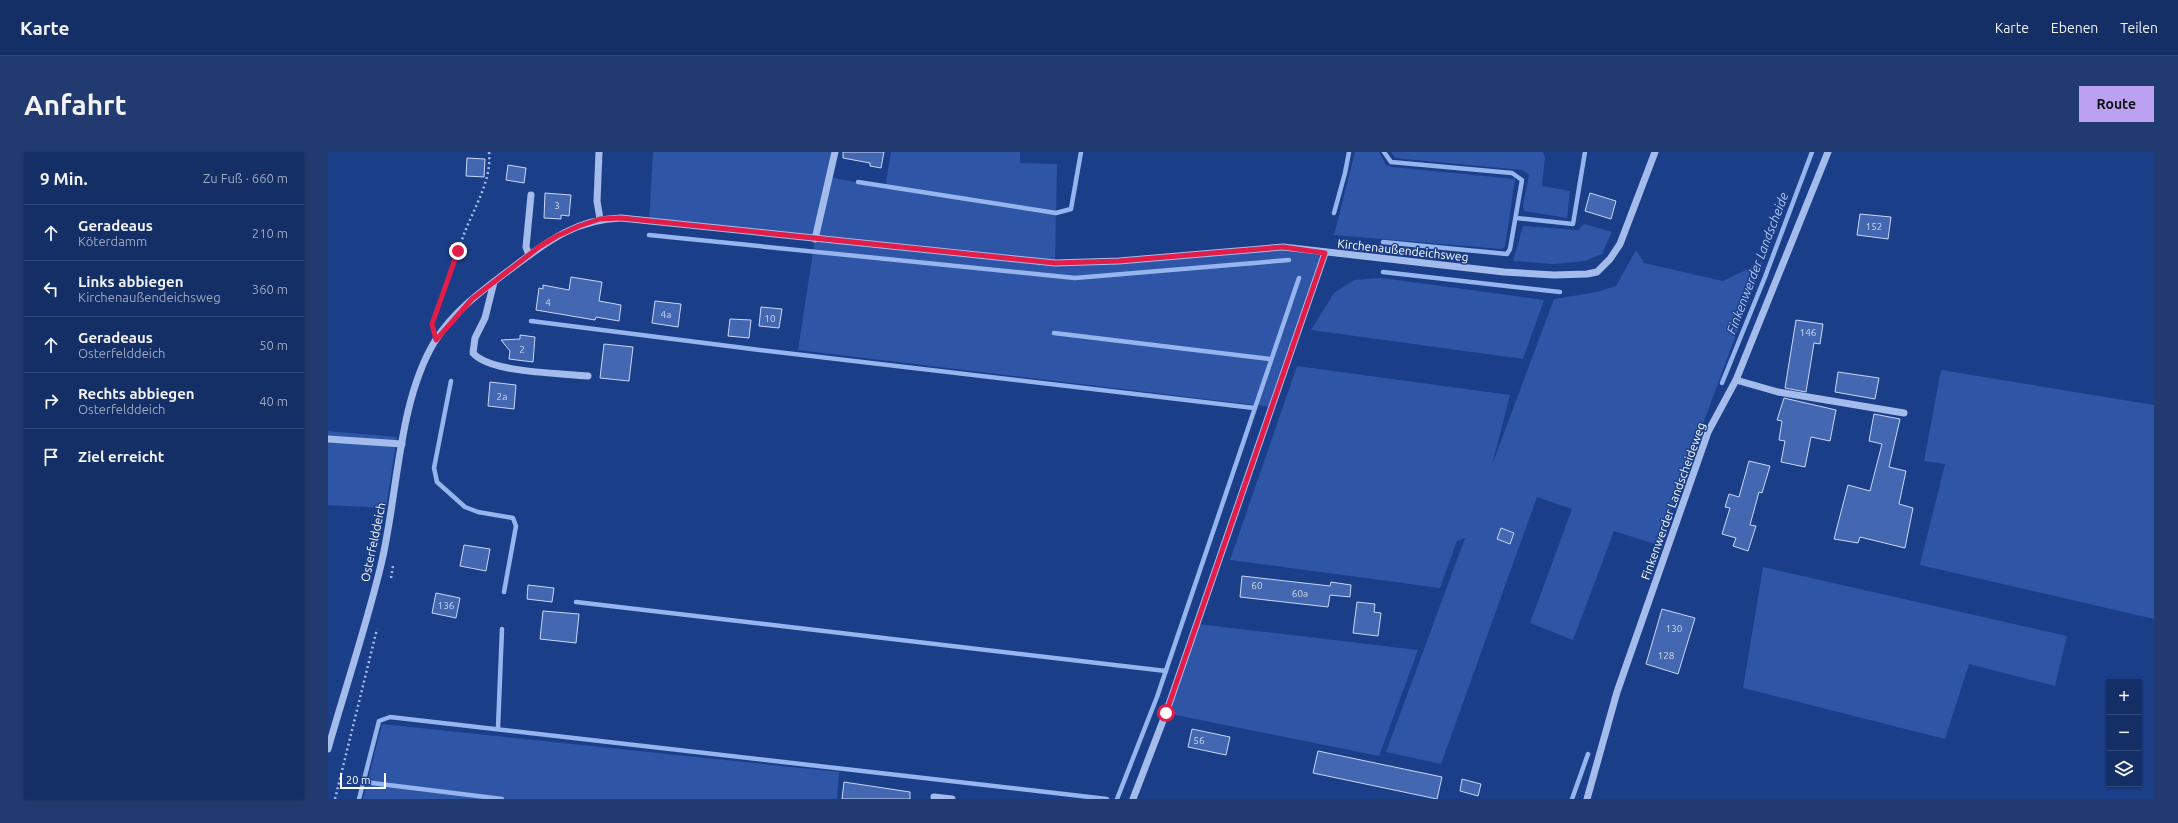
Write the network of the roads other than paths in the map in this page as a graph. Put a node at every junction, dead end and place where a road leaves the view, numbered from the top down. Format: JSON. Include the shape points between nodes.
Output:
{"nodes":[{"id":1,"x":598,"y":152,"type":"edge"},
{"id":2,"x":835,"y":152,"type":"edge"},
{"id":3,"x":1655,"y":152,"type":"edge"},
{"id":4,"x":1828,"y":152,"type":"edge"},
{"id":5,"x":531,"y":195,"type":"dead end"},
{"id":6,"x":600,"y":219,"type":"junction"},
{"id":7,"x":815,"y":239,"type":"junction"},
{"id":8,"x":1325,"y":253,"type":"junction"},
{"id":9,"x":529,"y":255,"type":"junction"},
{"id":10,"x":512,"y":268,"type":"joint"},
{"id":11,"x":494,"y":282,"type":"junction"},
{"id":12,"x":588,"y":376,"type":"dead end"},
{"id":13,"x":1736,"y":380,"type":"junction"},
{"id":14,"x":1904,"y":413,"type":"dead end"},
{"id":15,"x":328,"y":439,"type":"edge"},
{"id":16,"x":402,"y":444,"type":"junction"},
{"id":17,"x":328,"y":749,"type":"edge"},
{"id":18,"x":934,"y":797,"type":"dead end"},
{"id":19,"x":952,"y":799,"type":"edge"},
{"id":20,"x":1133,"y":799,"type":"edge"},
{"id":21,"x":1587,"y":799,"type":"edge"}],
"edges":[{"from":1,"to":6,"type":"street","via":[[597,201]]},
{"from":2,"to":7,"type":"street"},
{"from":3,"to":8,"type":"street","name":"Kirchenaußendeichsweg","via":[[1620,244],[1610,259],[1596,272],[1554,275],[1504,272]]},
{"from":4,"to":13,"type":"street","name":"Finkenwerder Landscheideweg"},
{"from":5,"to":9,"type":"street","via":[[526,247]]},
{"from":6,"to":7,"type":"street","name":"Kirchenaußendeichsweg","via":[[621,218]]},
{"from":6,"to":9,"type":"street","name":"Kirchenaußendeichsweg","via":[[557,236]]},
{"from":7,"to":8,"type":"street","name":"Kirchenaußendeichsweg","via":[[1055,263],[1119,261],[1283,247]]},
{"from":8,"to":20,"type":"street","via":[[1166,713]]},
{"from":9,"to":10,"type":"street","name":"Kirchenaußendeichsweg"},
{"from":10,"to":11,"type":"street","name":"Osterfelddeich"},
{"from":11,"to":12,"type":"street","via":[[485,318],[475,338],[473,353],[477,358],[496,366]]},
{"from":11,"to":16,"type":"street","name":"Osterfelddeich","via":[[472,299],[436,340],[425,360],[409,408]]},
{"from":13,"to":14,"type":"street","via":[[1778,392]]},
{"from":13,"to":21,"type":"street","name":"Finkenwerder Landscheideweg","via":[[1708,432],[1666,547],[1617,692]]},
{"from":15,"to":16,"type":"street"},
{"from":16,"to":17,"type":"street","name":"Osterfelddeich","via":[[380,568]]},
{"from":18,"to":19,"type":"street"}]}
